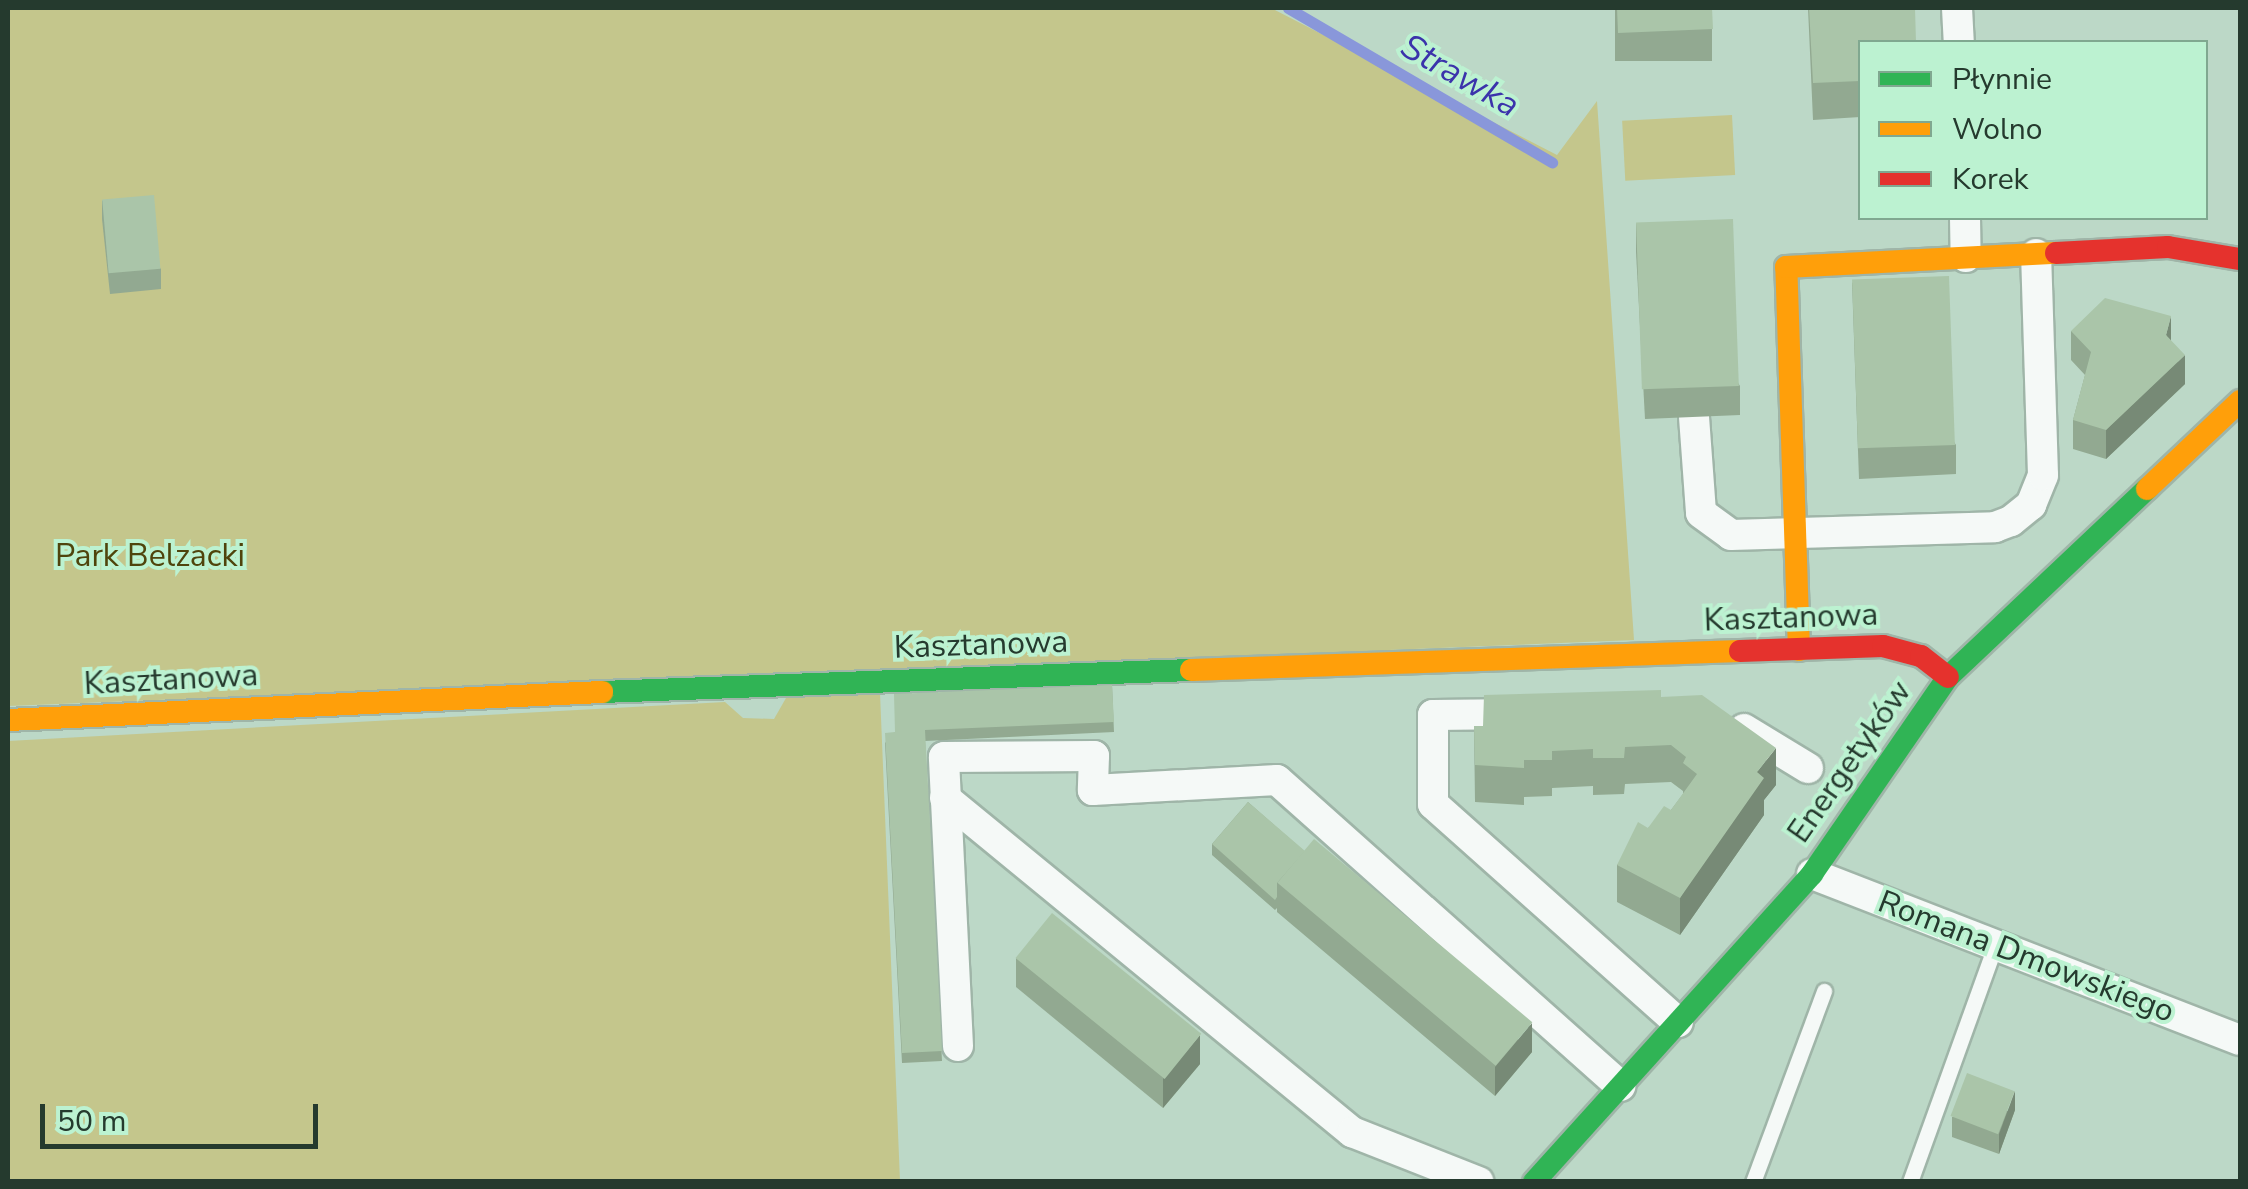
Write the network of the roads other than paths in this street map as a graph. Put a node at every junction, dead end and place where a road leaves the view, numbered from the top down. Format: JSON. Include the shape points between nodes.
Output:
{"nodes":[{"id":1,"x":1957,"y":8,"type":"edge"},
{"id":2,"x":1959,"y":40,"type":"edge"},
{"id":3,"x":1965,"y":220,"type":"edge"},
{"id":4,"x":2036,"y":254,"type":"junction"},
{"id":5,"x":1966,"y":257,"type":"junction"},
{"id":6,"x":2240,"y":259,"type":"edge"},
{"id":7,"x":2240,"y":401,"type":"edge"},
{"id":8,"x":1694,"y":417,"type":"edge"},
{"id":9,"x":1797,"y":537,"type":"junction"},
{"id":10,"x":1799,"y":650,"type":"junction"},
{"id":11,"x":1948,"y":678,"type":"junction"},
{"id":12,"x":1717,"y":713,"type":"edge"},
{"id":13,"x":1547,"y":714,"type":"edge"},
{"id":14,"x":8,"y":720,"type":"edge"},
{"id":15,"x":1808,"y":768,"type":"dead end"},
{"id":16,"x":945,"y":798,"type":"junction"},
{"id":17,"x":1812,"y":874,"type":"junction"},
{"id":18,"x":1995,"y":946,"type":"junction"},
{"id":19,"x":1824,"y":991,"type":"dead end"},
{"id":20,"x":1678,"y":1022,"type":"junction"},
{"id":21,"x":2240,"y":1040,"type":"edge"},
{"id":22,"x":958,"y":1046,"type":"dead end"},
{"id":23,"x":1620,"y":1086,"type":"junction"},
{"id":24,"x":1479,"y":1182,"type":"edge"},
{"id":25,"x":1534,"y":1182,"type":"edge"},
{"id":26,"x":1753,"y":1182,"type":"edge"},
{"id":27,"x":1910,"y":1182,"type":"edge"}],
"edges":[{"from":1,"to":2,"type":"street"},
{"from":3,"to":5,"type":"street"},
{"from":4,"to":5,"type":"street"},
{"from":4,"to":6,"type":"street","via":[[2168,247]]},
{"from":4,"to":9,"type":"street","via":[[2043,476],[2030,504],[1995,528]]},
{"from":5,"to":9,"type":"street","via":[[1786,267]]},
{"from":7,"to":11,"type":"street","name":"Energetyków"},
{"from":8,"to":9,"type":"street","via":[[1698,503],[1706,521],[1742,538]]},
{"from":9,"to":10,"type":"street"},
{"from":10,"to":11,"type":"street","name":"Kasztanowa","via":[[1897,648],[1921,656]]},
{"from":10,"to":14,"type":"street","name":"Kasztanowa","via":[[760,685]]},
{"from":11,"to":17,"type":"street","name":"Energetyków"},
{"from":12,"to":15,"type":"street"},
{"from":13,"to":20,"type":"street","via":[[1434,714],[1433,804]]},
{"from":16,"to":22,"type":"street"},
{"from":16,"to":23,"type":"street","via":[[944,757],[1094,756],[1093,790],[1277,780]]},
{"from":16,"to":24,"type":"street","via":[[1352,1132]]},
{"from":17,"to":18,"type":"street","name":"Romana Dmowskiego"},
{"from":17,"to":20,"type":"street","name":"Energetyków"},
{"from":18,"to":21,"type":"street","name":"Romana Dmowskiego"},
{"from":18,"to":27,"type":"lane"},
{"from":19,"to":26,"type":"lane"},
{"from":20,"to":23,"type":"street","name":"Energetyków"},
{"from":23,"to":25,"type":"street","name":"Energetyków"}]}
